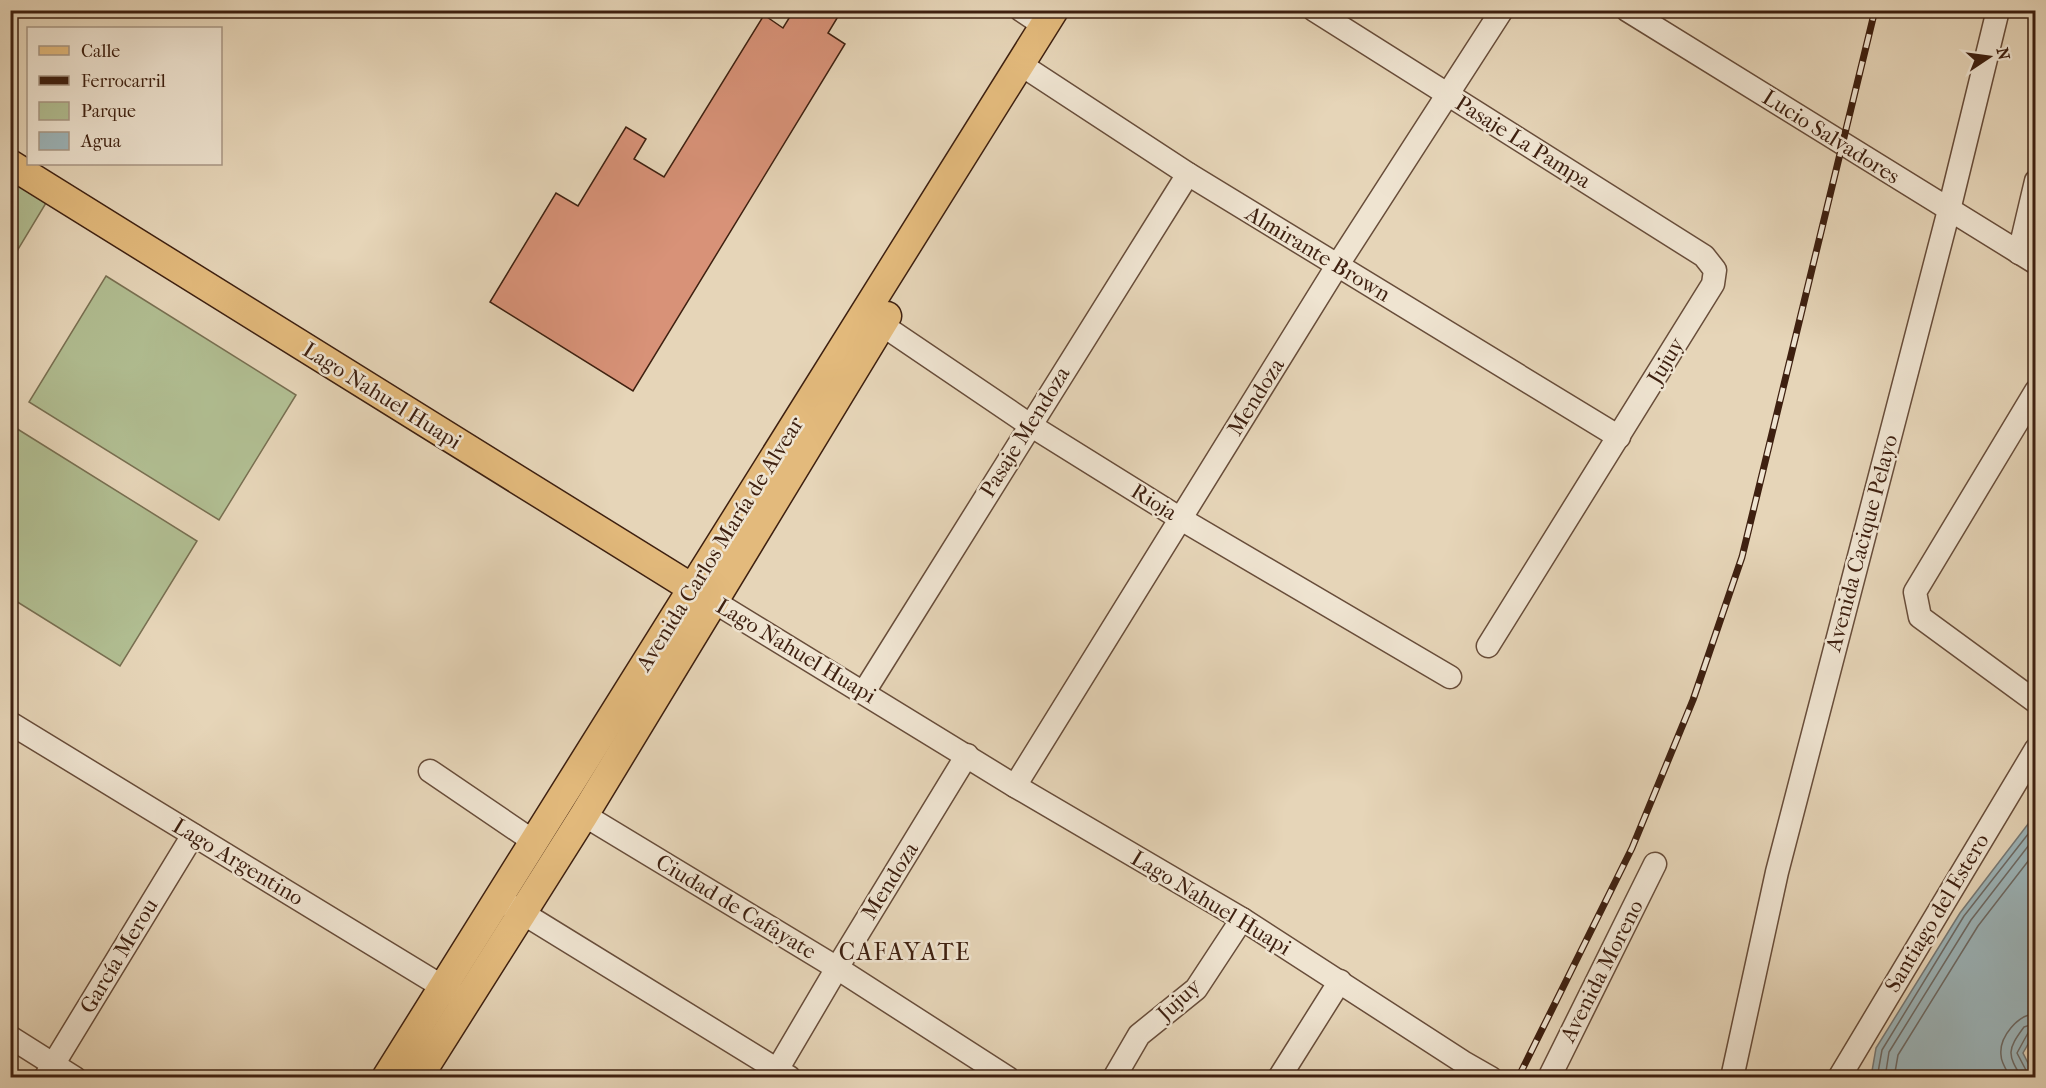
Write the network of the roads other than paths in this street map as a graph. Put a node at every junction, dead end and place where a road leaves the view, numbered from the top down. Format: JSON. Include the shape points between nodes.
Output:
{"nodes":[{"id":1,"x":1021,"y":10,"type":"edge"},
{"id":2,"x":1076,"y":10,"type":"edge"},
{"id":3,"x":1314,"y":10,"type":"edge"},
{"id":4,"x":1502,"y":10,"type":"edge"},
{"id":5,"x":1627,"y":10,"type":"edge"},
{"id":6,"x":1998,"y":10,"type":"edge"},
{"id":7,"x":1050,"y":18,"type":"edge"},
{"id":8,"x":1028,"y":69,"type":"junction"},
{"id":9,"x":1447,"y":94,"type":"junction"},
{"id":10,"x":10,"y":164,"type":"edge"},
{"id":11,"x":1188,"y":174,"type":"junction"},
{"id":12,"x":2036,"y":181,"type":"edge"},
{"id":13,"x":1949,"y":210,"type":"junction"},
{"id":14,"x":2027,"y":258,"type":"edge"},
{"id":15,"x":1337,"y":266,"type":"junction"},
{"id":16,"x":1713,"y":284,"type":"joint"},
{"id":17,"x":874,"y":319,"type":"junction"},
{"id":18,"x":2036,"y":391,"type":"edge"},
{"id":19,"x":1030,"y":425,"type":"junction"},
{"id":20,"x":1619,"y":437,"type":"junction"},
{"id":21,"x":1181,"y":519,"type":"junction"},
{"id":22,"x":702,"y":594,"type":"junction"},
{"id":23,"x":1488,"y":646,"type":"dead end"},
{"id":24,"x":1450,"y":677,"type":"dead end"},
{"id":25,"x":864,"y":692,"type":"junction"},
{"id":26,"x":2036,"y":702,"type":"edge"},
{"id":27,"x":10,"y":723,"type":"edge"},
{"id":28,"x":2036,"y":749,"type":"edge"},
{"id":29,"x":967,"y":755,"type":"junction"},
{"id":30,"x":429,"y":771,"type":"dead end"},
{"id":31,"x":1015,"y":786,"type":"junction"},
{"id":32,"x":584,"y":815,"type":"junction"},
{"id":33,"x":193,"y":835,"type":"junction"},
{"id":34,"x":533,"y":841,"type":"junction"},
{"id":35,"x":1655,"y":864,"type":"dead end"},
{"id":36,"x":510,"y":905,"type":"junction"},
{"id":37,"x":1242,"y":919,"type":"junction"},
{"id":38,"x":837,"y":968,"type":"junction"},
{"id":39,"x":1340,"y":981,"type":"junction"},
{"id":40,"x":454,"y":994,"type":"junction"},
{"id":41,"x":10,"y":1037,"type":"edge"},
{"id":42,"x":1458,"y":1070,"type":"edge"},
{"id":43,"x":49,"y":1071,"type":"edge"},
{"id":44,"x":783,"y":1074,"type":"edge"},
{"id":45,"x":75,"y":1077,"type":"edge"},
{"id":46,"x":386,"y":1077,"type":"edge"},
{"id":47,"x":418,"y":1077,"type":"edge"},
{"id":48,"x":1008,"y":1077,"type":"edge"},
{"id":49,"x":1114,"y":1077,"type":"edge"},
{"id":50,"x":1279,"y":1077,"type":"edge"},
{"id":51,"x":1491,"y":1077,"type":"edge"},
{"id":52,"x":1549,"y":1077,"type":"edge"},
{"id":53,"x":1732,"y":1077,"type":"edge"},
{"id":54,"x":1839,"y":1077,"type":"edge"}],
"edges":[{"from":1,"to":7,"type":"street"},
{"from":2,"to":8,"type":"main road","name":"Avenida Carlos María de Alvear"},
{"from":3,"to":9,"type":"street","name":"Pasaje La Pampa"},
{"from":4,"to":9,"type":"street","name":"Mendoza"},
{"from":5,"to":13,"type":"street","name":"Lucio Salvadores"},
{"from":6,"to":13,"type":"street","name":"Avenida Cacique Pelayo"},
{"from":7,"to":8,"type":"main road","name":"Avenida Carlos María de Alvear"},
{"from":8,"to":11,"type":"street","name":"Almirante Brown"},
{"from":8,"to":17,"type":"main road","name":"Avenida Carlos María de Alvear"},
{"from":9,"to":15,"type":"street","name":"Mendoza"},
{"from":9,"to":16,"type":"street","name":"Pasaje La Pampa","via":[[1704,256],[1715,270]]},
{"from":10,"to":22,"type":"main road","name":"Lago Nahuel Huapi"},
{"from":11,"to":15,"type":"street","name":"Almirante Brown"},
{"from":11,"to":19,"type":"street","name":"Pasaje Mendoza"},
{"from":12,"to":14,"type":"street"},
{"from":13,"to":14,"type":"street","name":"Lucio Salvadores"},
{"from":13,"to":53,"type":"street","name":"Avenida Cacique Pelayo","via":[[1780,861]]},
{"from":15,"to":20,"type":"street","name":"Almirante Brown"},
{"from":15,"to":21,"type":"street","name":"Mendoza"},
{"from":16,"to":20,"type":"street","name":"Jujuy"},
{"from":17,"to":19,"type":"street","name":"Rioja"},
{"from":17,"to":22,"type":"main road","name":"Avenida Carlos María de Alvear"},
{"from":18,"to":26,"type":"street","via":[[1915,592],[1920,617]]},
{"from":19,"to":21,"type":"street","name":"Rioja"},
{"from":19,"to":25,"type":"street","name":"Pasaje Mendoza"},
{"from":20,"to":23,"type":"street","name":"Jujuy"},
{"from":21,"to":24,"type":"street","name":"Rioja"},
{"from":21,"to":31,"type":"street","name":"Mendoza"},
{"from":22,"to":25,"type":"street","name":"Lago Nahuel Huapi"},
{"from":22,"to":32,"type":"main road","name":"Avenida Carlos María de Alvear"},
{"from":22,"to":34,"type":"main road","name":"Avenida Carlos María de Alvear"},
{"from":25,"to":29,"type":"street","name":"Lago Nahuel Huapi"},
{"from":27,"to":33,"type":"street","name":"Lago Argentino"},
{"from":28,"to":54,"type":"street","name":"Santiago del Estero"},
{"from":29,"to":31,"type":"street","name":"Lago Nahuel Huapi"},
{"from":29,"to":38,"type":"street","name":"Mendoza"},
{"from":30,"to":34,"type":"street"},
{"from":31,"to":37,"type":"street","name":"Lago Nahuel Huapi"},
{"from":32,"to":36,"type":"main road","name":"Avenida Carlos María de Alvear"},
{"from":32,"to":38,"type":"street","name":"Ciudad de Cafayate"},
{"from":33,"to":40,"type":"street","name":"Lago Argentino"},
{"from":33,"to":43,"type":"street","name":"García Merou"},
{"from":34,"to":36,"type":"main road","name":"Avenida Carlos María de Alvear"},
{"from":35,"to":52,"type":"street","name":"Avenida Moreno"},
{"from":36,"to":40,"type":"main road","name":"Avenida Carlos María de Alvear"},
{"from":36,"to":44,"type":"street"},
{"from":37,"to":39,"type":"street","name":"Lago Nahuel Huapi"},
{"from":37,"to":49,"type":"street","name":"Jujuy","via":[[1196,989],[1139,1035]]},
{"from":38,"to":44,"type":"street","name":"Mendoza"},
{"from":38,"to":48,"type":"street","name":"Ciudad de Cafayate"},
{"from":39,"to":42,"type":"street","name":"Lago Nahuel Huapi"},
{"from":39,"to":50,"type":"street"},
{"from":40,"to":46,"type":"main road","name":"Avenida Carlos María de Alvear"},
{"from":40,"to":47,"type":"main road","name":"Avenida Carlos María de Alvear"},
{"from":41,"to":43,"type":"street"},
{"from":42,"to":51,"type":"street","name":"Lago Nahuel Huapi"},
{"from":43,"to":45,"type":"street"}]}
